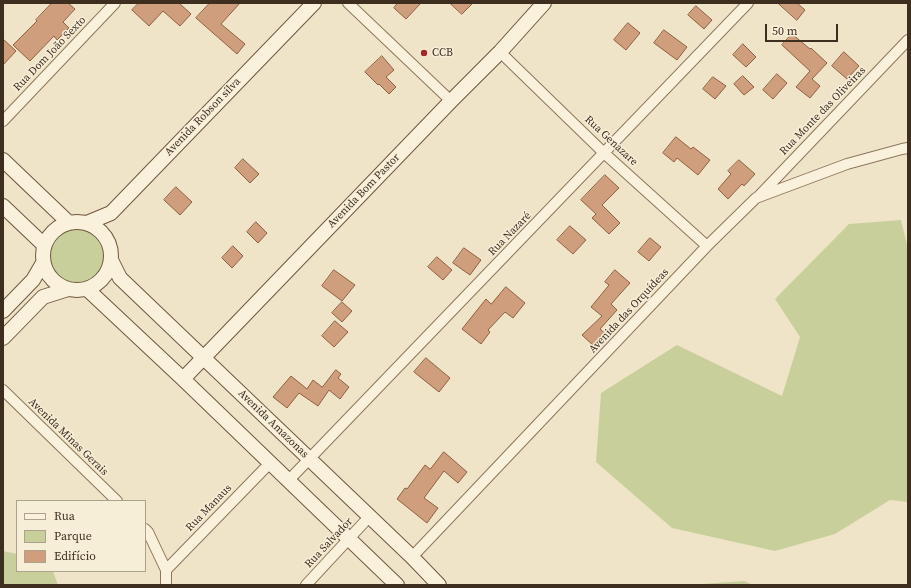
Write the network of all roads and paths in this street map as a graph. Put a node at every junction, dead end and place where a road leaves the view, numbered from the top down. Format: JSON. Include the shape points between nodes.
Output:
{"nodes":[{"id":1,"x":115,"y":3,"type":"edge"},
{"id":2,"x":314,"y":3,"type":"edge"},
{"id":3,"x":348,"y":3,"type":"edge"},
{"id":4,"x":544,"y":3,"type":"edge"},
{"id":5,"x":748,"y":3,"type":"edge"},
{"id":6,"x":908,"y":40,"type":"edge"},
{"id":7,"x":500,"y":52,"type":"junction"},
{"id":8,"x":450,"y":101,"type":"junction"},
{"id":9,"x":3,"y":121,"type":"edge"},
{"id":10,"x":908,"y":148,"type":"edge"},
{"id":11,"x":604,"y":153,"type":"junction"},
{"id":12,"x":3,"y":160,"type":"edge"},
{"id":13,"x":756,"y":198,"type":"junction"},
{"id":14,"x":3,"y":206,"type":"edge"},
{"id":15,"x":111,"y":213,"type":"junction"},
{"id":16,"x":68,"y":222,"type":"junction"},
{"id":17,"x":87,"y":223,"type":"junction"},
{"id":18,"x":107,"y":239,"type":"junction"},
{"id":19,"x":44,"y":244,"type":"junction"},
{"id":20,"x":708,"y":246,"type":"junction"},
{"id":21,"x":111,"y":260,"type":"junction"},
{"id":22,"x":44,"y":264,"type":"junction"},
{"id":23,"x":87,"y":288,"type":"junction"},
{"id":24,"x":68,"y":289,"type":"junction"},
{"id":25,"x":3,"y":311,"type":"edge"},
{"id":26,"x":3,"y":338,"type":"edge"},
{"id":27,"x":203,"y":358,"type":"junction"},
{"id":28,"x":183,"y":379,"type":"junction"},
{"id":29,"x":3,"y":390,"type":"edge"},
{"id":30,"x":310,"y":459,"type":"junction"},
{"id":31,"x":270,"y":463,"type":"junction"},
{"id":32,"x":288,"y":481,"type":"junction"},
{"id":33,"x":116,"y":500,"type":"edge"},
{"id":34,"x":369,"y":517,"type":"junction"},
{"id":35,"x":146,"y":530,"type":"edge"},
{"id":36,"x":349,"y":539,"type":"junction"},
{"id":37,"x":412,"y":558,"type":"junction"},
{"id":38,"x":166,"y":570,"type":"junction"},
{"id":39,"x":166,"y":585,"type":"edge"},
{"id":40,"x":306,"y":585,"type":"edge"},
{"id":41,"x":397,"y":585,"type":"edge"},
{"id":42,"x":439,"y":585,"type":"edge"}],
"edges":[{"from":1,"to":9,"type":"street","name":"Rua Dom João Sexto"},
{"from":2,"to":15,"type":"street","name":"Avenida Robson silva"},
{"from":3,"to":8,"type":"street"},
{"from":4,"to":7,"type":"street","name":"Avenida Bom Pastor"},
{"from":5,"to":11,"type":"street","name":"Rua Nazaré"},
{"from":6,"to":13,"type":"street","name":"Rua Monte das Oliveiras"},
{"from":7,"to":8,"type":"street","name":"Avenida Bom Pastor"},
{"from":7,"to":11,"type":"street","name":"Rua Genazare"},
{"from":8,"to":27,"type":"street","name":"Avenida Bom Pastor"},
{"from":10,"to":13,"type":"street","name":"Avenida das Orquídeas","via":[[847,164]]},
{"from":11,"to":20,"type":"street","name":"Rua Genazare"},
{"from":11,"to":30,"type":"street","name":"Rua Nazaré"},
{"from":12,"to":16,"type":"street"},
{"from":13,"to":20,"type":"street","name":"Avenida das Orquídeas"},
{"from":14,"to":19,"type":"street"},
{"from":15,"to":17,"type":"street","name":"Avenida Robson silva"},
{"from":15,"to":18,"type":"street"},
{"from":16,"to":17,"type":"street"},
{"from":16,"to":19,"type":"street","via":[[49,235]]},
{"from":17,"to":18,"type":"street","via":[[101,231]]},
{"from":18,"to":21,"type":"street","via":[[111,249]]},
{"from":19,"to":22,"type":"street"},
{"from":20,"to":37,"type":"street","name":"Avenida das Orquídeas"},
{"from":21,"to":23,"type":"street","via":[[103,278]]},
{"from":21,"to":27,"type":"street","name":"Avenida Amazonas","via":[[120,278]]},
{"from":22,"to":24,"type":"street","via":[[53,280]]},
{"from":22,"to":25,"type":"street","via":[[33,280]]},
{"from":23,"to":24,"type":"street"},
{"from":23,"to":28,"type":"street"},
{"from":24,"to":26,"type":"street","via":[[43,297]]},
{"from":27,"to":28,"type":"street","name":"Avenida Bom Pastor"},
{"from":27,"to":30,"type":"street","name":"Avenida Amazonas"},
{"from":28,"to":31,"type":"street"},
{"from":29,"to":33,"type":"street","name":"Avenida Minas Gerais"},
{"from":30,"to":32,"type":"street","name":"Rua Nazaré"},
{"from":30,"to":34,"type":"street","name":"Avenida Amazonas"},
{"from":31,"to":32,"type":"street"},
{"from":31,"to":38,"type":"street","name":"Rua Manaus"},
{"from":32,"to":36,"type":"street"},
{"from":34,"to":36,"type":"street","name":"Rua Salvador"},
{"from":34,"to":37,"type":"street","name":"Avenida Amazonas"},
{"from":35,"to":38,"type":"street"},
{"from":36,"to":40,"type":"street","name":"Rua Salvador"},
{"from":36,"to":41,"type":"street"},
{"from":37,"to":42,"type":"street","name":"Avenida Amazonas"},
{"from":38,"to":39,"type":"street"}]}
